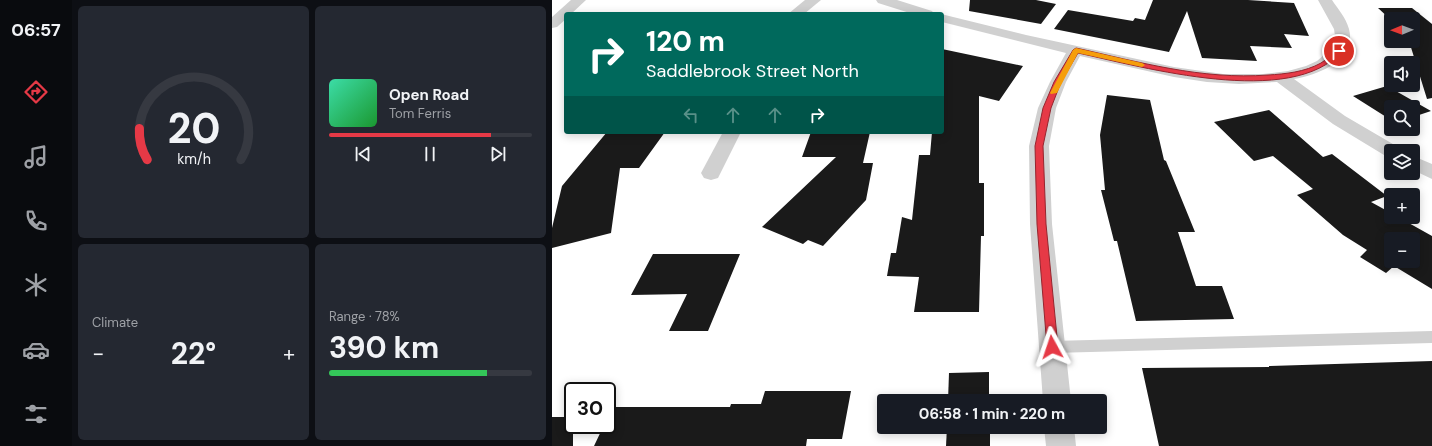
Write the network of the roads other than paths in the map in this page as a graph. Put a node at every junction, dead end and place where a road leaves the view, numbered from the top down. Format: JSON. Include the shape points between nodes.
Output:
{"nodes":[{"id":1,"x":579,"y":0,"type":"edge"},
{"id":2,"x":814,"y":0,"type":"edge"},
{"id":3,"x":883,"y":0,"type":"edge"},
{"id":4,"x":1325,"y":0,"type":"edge"},
{"id":5,"x":566,"y":12,"type":"edge"},
{"id":6,"x":798,"y":12,"type":"edge"},
{"id":7,"x":921,"y":12,"type":"edge"},
{"id":8,"x":564,"y":13,"type":"edge"},
{"id":9,"x":944,"y":18,"type":"edge"},
{"id":10,"x":552,"y":24,"type":"edge"},
{"id":11,"x":1076,"y":50,"type":"junction"},
{"id":12,"x":1279,"y":76,"type":"junction"},
{"id":13,"x":731,"y":134,"type":"edge"},
{"id":14,"x":1384,"y":147,"type":"edge"},
{"id":15,"x":1420,"y":166,"type":"edge"},
{"id":16,"x":1432,"y":172,"type":"edge"},
{"id":17,"x":711,"y":173,"type":"dead end"},
{"id":18,"x":1432,"y":337,"type":"edge"},
{"id":19,"x":1052,"y":347,"type":"junction"},
{"id":20,"x":1056,"y":394,"type":"edge"},
{"id":21,"x":1060,"y":434,"type":"edge"},
{"id":22,"x":1061,"y":446,"type":"edge"}],
"edges":[{"from":1,"to":5,"type":"street"},
{"from":2,"to":6,"type":"street"},
{"from":3,"to":7,"type":"street"},
{"from":4,"to":12,"type":"street","via":[[1343,29],[1339,51],[1324,64],[1308,71]]},
{"from":8,"to":10,"type":"street"},
{"from":9,"to":11,"type":"street"},
{"from":11,"to":12,"type":"street","via":[[1150,67],[1215,78]]},
{"from":11,"to":19,"type":"street","via":[[1047,108],[1039,146],[1041,224]]},
{"from":12,"to":14,"type":"street","via":[[1339,120]]},
{"from":13,"to":17,"type":"street"},
{"from":15,"to":16,"type":"street"},
{"from":18,"to":19,"type":"lane"},
{"from":19,"to":20,"type":"street"},
{"from":21,"to":22,"type":"street"}]}
